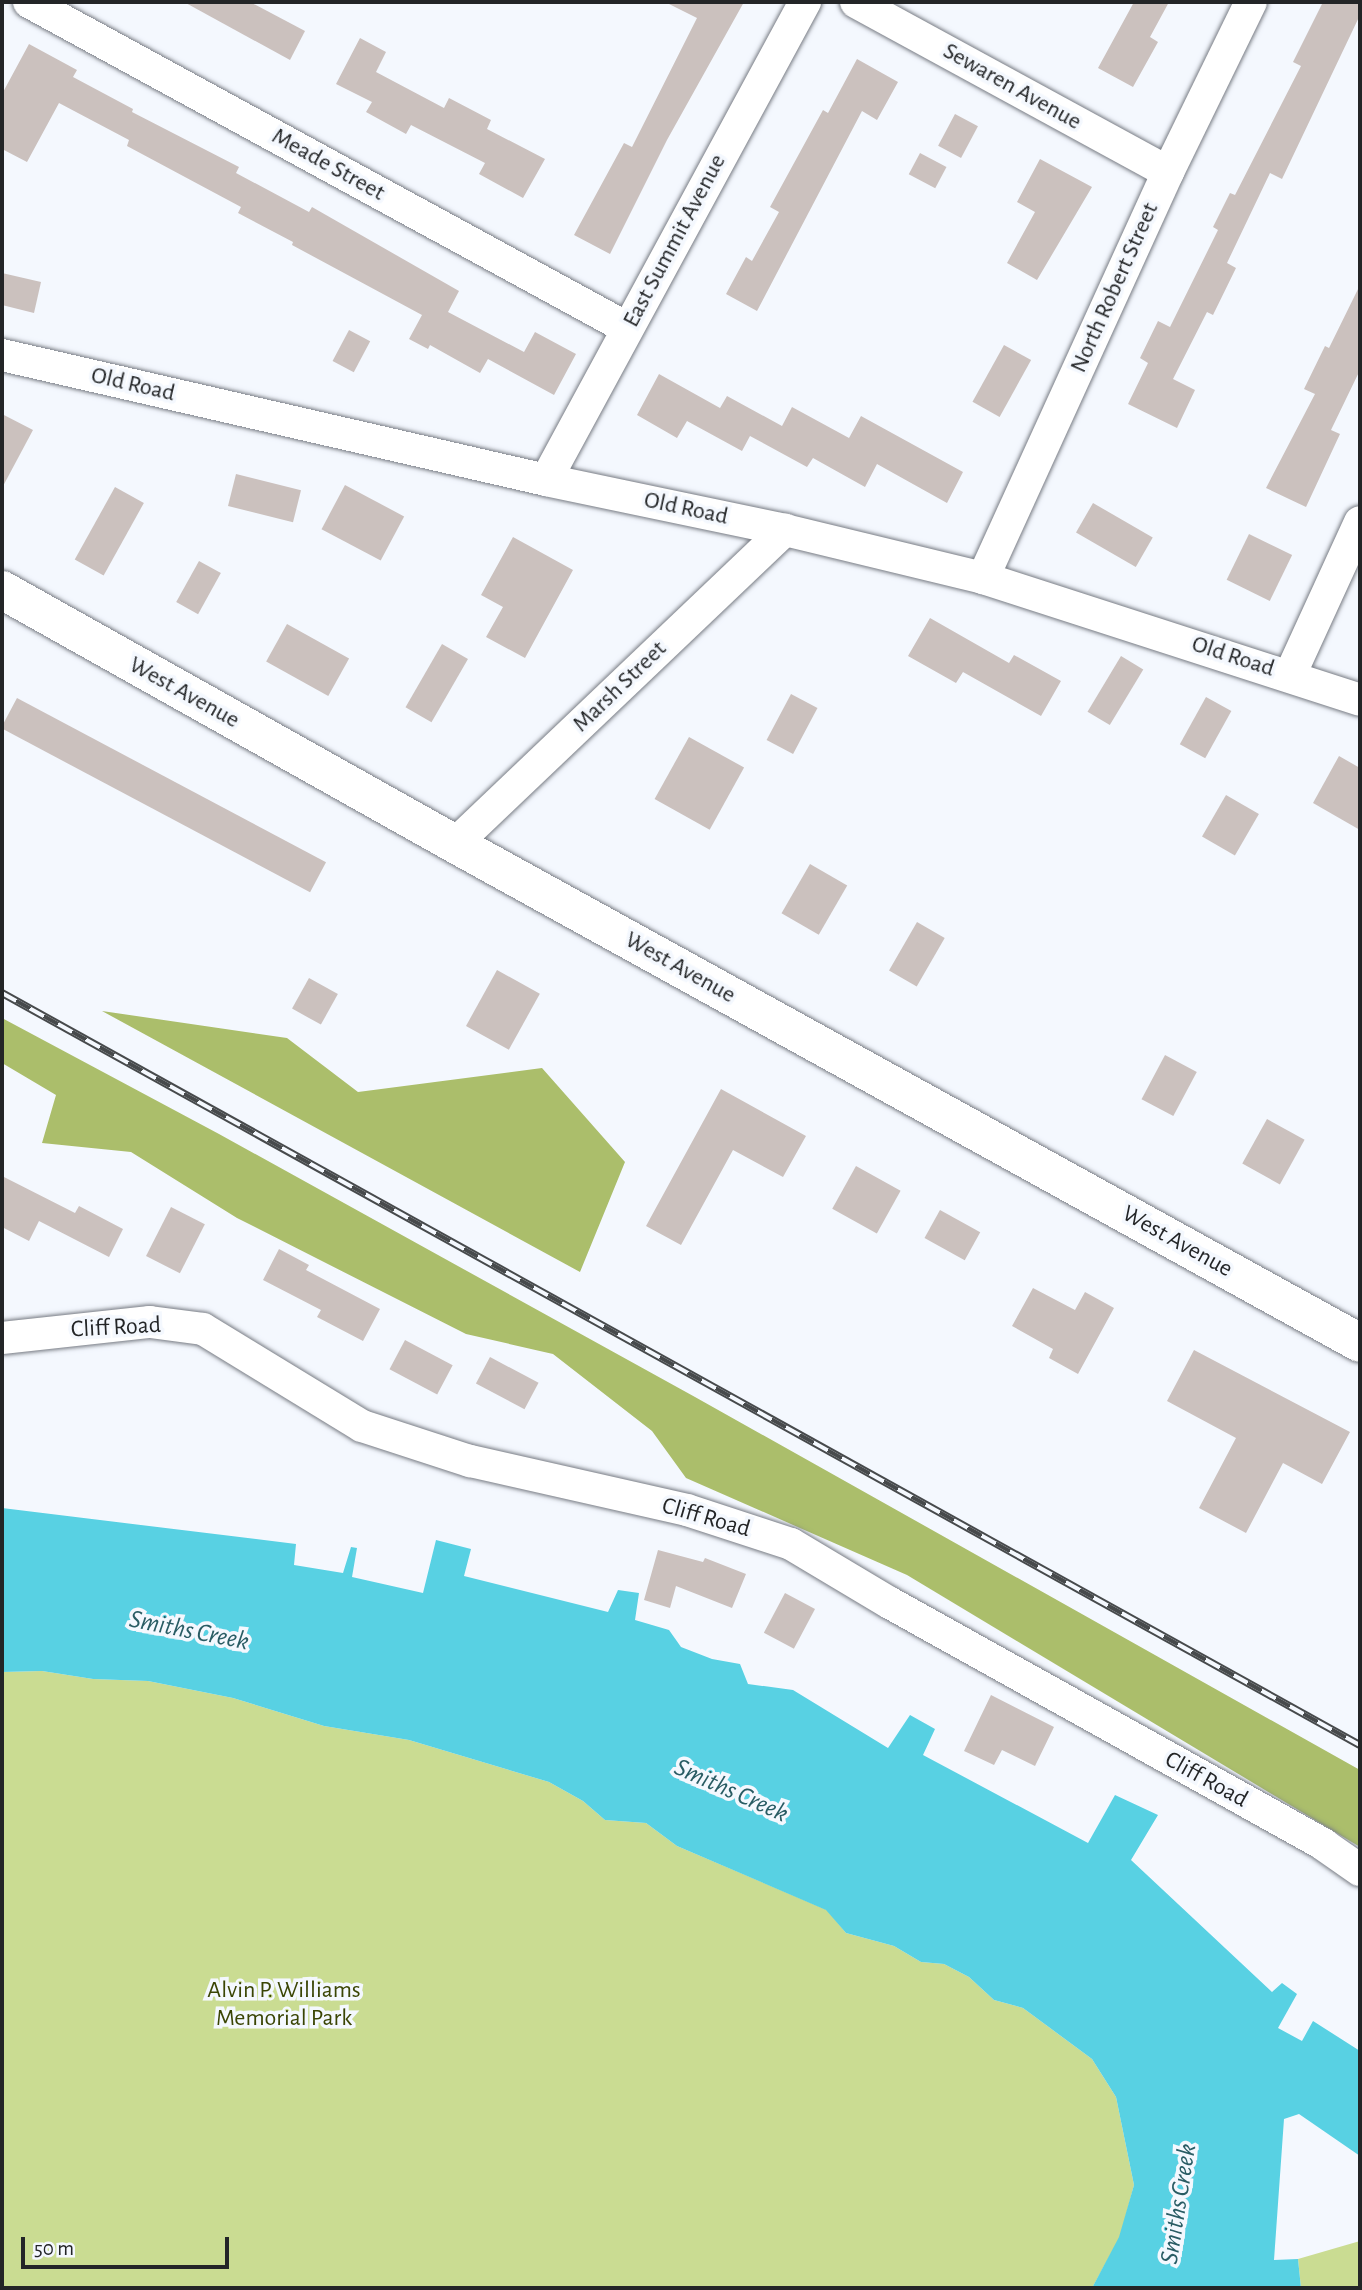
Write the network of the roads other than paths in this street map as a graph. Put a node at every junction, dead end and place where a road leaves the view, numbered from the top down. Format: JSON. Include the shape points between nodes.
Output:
{"nodes":[{"id":1,"x":29,"y":2,"type":"edge"},
{"id":2,"x":805,"y":2,"type":"edge"},
{"id":3,"x":856,"y":2,"type":"edge"},
{"id":4,"x":1251,"y":2,"type":"edge"},
{"id":5,"x":1168,"y":172,"type":"junction"},
{"id":6,"x":627,"y":328,"type":"junction"},
{"id":7,"x":2,"y":355,"type":"edge"},
{"id":8,"x":546,"y":480,"type":"junction"},
{"id":9,"x":1360,"y":522,"type":"edge"},
{"id":10,"x":785,"y":530,"type":"junction"},
{"id":11,"x":983,"y":578,"type":"junction"},
{"id":12,"x":2,"y":590,"type":"edge"},
{"id":13,"x":1290,"y":674,"type":"junction"},
{"id":14,"x":1360,"y":700,"type":"edge"},
{"id":15,"x":455,"y":844,"type":"junction"},
{"id":16,"x":2,"y":1338,"type":"edge"},
{"id":17,"x":1360,"y":1343,"type":"edge"},
{"id":18,"x":1360,"y":1870,"type":"edge"}],
"edges":[{"from":1,"to":6,"type":"street","name":"Meade Street"},
{"from":2,"to":6,"type":"street","name":"East Summit Avenue"},
{"from":3,"to":5,"type":"street","name":"Sewaren Avenue"},
{"from":4,"to":5,"type":"street","name":"North Robert Street"},
{"from":5,"to":11,"type":"street","name":"North Robert Street"},
{"from":6,"to":8,"type":"street","name":"East Summit Avenue"},
{"from":7,"to":8,"type":"street","name":"Old Road"},
{"from":8,"to":10,"type":"street","name":"Old Road"},
{"from":9,"to":13,"type":"street"},
{"from":10,"to":11,"type":"street","name":"Old Road"},
{"from":10,"to":15,"type":"street","name":"Marsh Street"},
{"from":11,"to":13,"type":"street","name":"Old Road"},
{"from":12,"to":15,"type":"street","name":"West Avenue"},
{"from":13,"to":14,"type":"street","name":"Old Road"},
{"from":15,"to":17,"type":"street","name":"West Avenue"},
{"from":16,"to":18,"type":"street","name":"Cliff Road","via":[[150,1322],[203,1329],[362,1426],[470,1461],[687,1510],[792,1544],[1324,1845]]}]}
